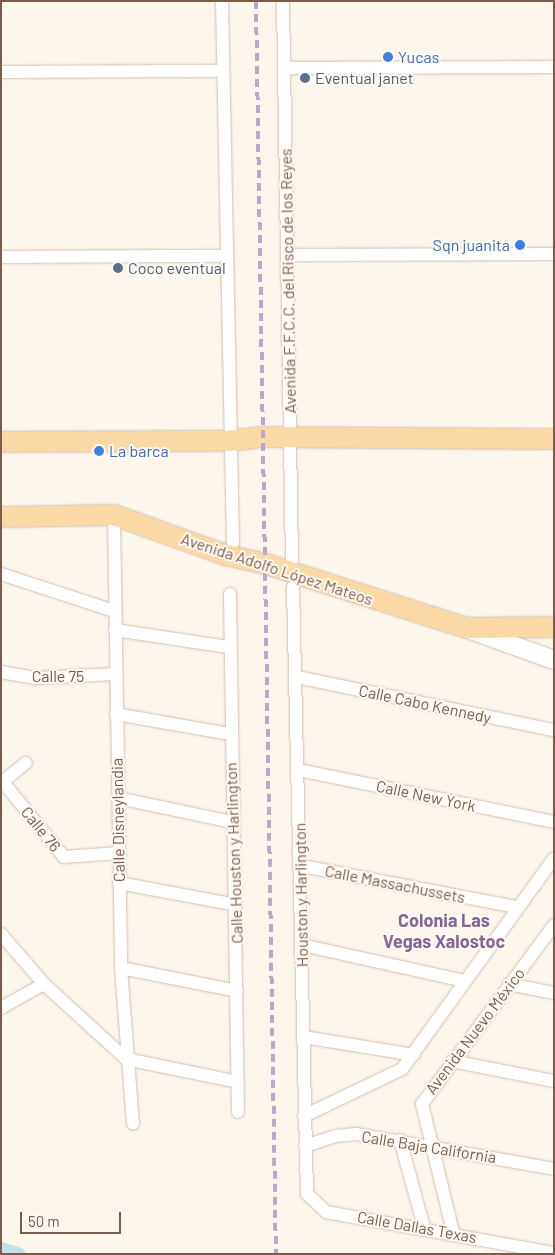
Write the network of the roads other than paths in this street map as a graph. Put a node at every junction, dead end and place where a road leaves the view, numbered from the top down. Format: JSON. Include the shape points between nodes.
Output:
{"nodes":[{"id":1,"x":222,"y":1,"type":"edge"},
{"id":2,"x":283,"y":1,"type":"edge"},
{"id":3,"x":554,"y":67,"type":"edge"},
{"id":4,"x":284,"y":68,"type":"junction"},
{"id":5,"x":223,"y":70,"type":"junction"},
{"id":6,"x":1,"y":72,"type":"edge"},
{"id":7,"x":554,"y":254,"type":"edge"},
{"id":8,"x":288,"y":255,"type":"junction"},
{"id":9,"x":227,"y":256,"type":"junction"},
{"id":10,"x":1,"y":257,"type":"edge"},
{"id":11,"x":292,"y":438,"type":"junction"},
{"id":12,"x":554,"y":439,"type":"edge"},
{"id":13,"x":229,"y":441,"type":"junction"},
{"id":14,"x":1,"y":442,"type":"edge"},
{"id":15,"x":114,"y":515,"type":"junction"},
{"id":16,"x":11,"y":516,"type":"edge"},
{"id":17,"x":1,"y":525,"type":"edge"},
{"id":18,"x":233,"y":543,"type":"dead end"},
{"id":19,"x":292,"y":560,"type":"dead end"},
{"id":20,"x":1,"y":574,"type":"edge"},
{"id":21,"x":293,"y":587,"type":"dead end"},
{"id":22,"x":230,"y":594,"type":"dead end"},
{"id":23,"x":114,"y":611,"type":"junction"},
{"id":24,"x":554,"y":627,"type":"edge"},
{"id":25,"x":466,"y":628,"type":"junction"},
{"id":26,"x":115,"y":630,"type":"junction"},
{"id":27,"x":228,"y":647,"type":"junction"},
{"id":28,"x":554,"y":660,"type":"edge"},
{"id":29,"x":1,"y":672,"type":"edge"},
{"id":30,"x":115,"y":674,"type":"junction"},
{"id":31,"x":297,"y":677,"type":"junction"},
{"id":32,"x":116,"y":714,"type":"junction"},
{"id":33,"x":554,"y":730,"type":"edge"},
{"id":34,"x":230,"y":734,"type":"junction"},
{"id":35,"x":26,"y":763,"type":"dead end"},
{"id":36,"x":299,"y":770,"type":"junction"},
{"id":37,"x":2,"y":783,"type":"edge"},
{"id":38,"x":118,"y":798,"type":"junction"},
{"id":39,"x":232,"y":822,"type":"junction"},
{"id":40,"x":554,"y":822,"type":"edge"},
{"id":41,"x":118,"y":852,"type":"junction"},
{"id":42,"x":554,"y":858,"type":"edge"},
{"id":43,"x":302,"y":866,"type":"junction"},
{"id":44,"x":119,"y":882,"type":"junction"},
{"id":45,"x":236,"y":905,"type":"junction"},
{"id":46,"x":517,"y":907,"type":"junction"},
{"id":47,"x":554,"y":925,"type":"edge"},
{"id":48,"x":1,"y":934,"type":"edge"},
{"id":49,"x":302,"y":945,"type":"junction"},
{"id":50,"x":121,"y":968,"type":"junction"},
{"id":51,"x":464,"y":981,"type":"junction"},
{"id":52,"x":44,"y":984,"type":"junction"},
{"id":53,"x":509,"y":984,"type":"junction"},
{"id":54,"x":237,"y":991,"type":"junction"},
{"id":55,"x":554,"y":993,"type":"edge"},
{"id":56,"x":1,"y":1008,"type":"edge"},
{"id":57,"x":304,"y":1037,"type":"junction"},
{"id":58,"x":414,"y":1055,"type":"junction"},
{"id":59,"x":126,"y":1059,"type":"junction"},
{"id":60,"x":452,"y":1061,"type":"junction"},
{"id":61,"x":554,"y":1081,"type":"edge"},
{"id":62,"x":238,"y":1082,"type":"junction"},
{"id":63,"x":238,"y":1112,"type":"dead end"},
{"id":64,"x":304,"y":1116,"type":"junction"},
{"id":65,"x":133,"y":1124,"type":"dead end"},
{"id":66,"x":400,"y":1140,"type":"junction"},
{"id":67,"x":432,"y":1145,"type":"junction"},
{"id":68,"x":305,"y":1146,"type":"junction"},
{"id":69,"x":554,"y":1169,"type":"edge"},
{"id":70,"x":312,"y":1202,"type":"joint"},
{"id":71,"x":424,"y":1227,"type":"junction"},
{"id":72,"x":453,"y":1232,"type":"junction"},
{"id":73,"x":554,"y":1253,"type":"edge"}],
"edges":[{"from":1,"to":5,"type":"street"},
{"from":2,"to":4,"type":"street","name":"Avenida F.F.C.C. del Risco de los Reyes"},
{"from":3,"to":4,"type":"street"},
{"from":4,"to":8,"type":"street","name":"Avenida F.F.C.C. del Risco de los Reyes"},
{"from":5,"to":6,"type":"street"},
{"from":5,"to":9,"type":"street"},
{"from":7,"to":8,"type":"street"},
{"from":8,"to":11,"type":"street","name":"Avenida F.F.C.C. del Risco de los Reyes"},
{"from":9,"to":10,"type":"street"},
{"from":9,"to":13,"type":"street"},
{"from":11,"to":12,"type":"main road"},
{"from":11,"to":13,"type":"main road"},
{"from":11,"to":19,"type":"street","name":"Avenida F.F.C.C. del Risco de los Reyes"},
{"from":13,"to":14,"type":"main road"},
{"from":13,"to":18,"type":"street"},
{"from":15,"to":16,"type":"main road","name":"Avenida Adolfo López Mateos"},
{"from":15,"to":23,"type":"street","name":"Calle Disneylandia"},
{"from":15,"to":25,"type":"main road","name":"Avenida Adolfo López Mateos","via":[[226,555],[266,564]]},
{"from":16,"to":17,"type":"main road"},
{"from":20,"to":23,"type":"street"},
{"from":21,"to":31,"type":"street","name":"Houston y Harlington"},
{"from":22,"to":27,"type":"street","name":"Calle Houston y Harlington"},
{"from":23,"to":26,"type":"street","name":"Calle Disneylandia"},
{"from":24,"to":25,"type":"main road","name":"Avenida Adolfo López Mateos"},
{"from":25,"to":28,"type":"main road"},
{"from":26,"to":27,"type":"street"},
{"from":26,"to":30,"type":"street","name":"Calle Disneylandia"},
{"from":27,"to":34,"type":"street","name":"Calle Houston y Harlington"},
{"from":29,"to":30,"type":"street","name":"Calle 75","via":[[36,678]]},
{"from":30,"to":32,"type":"street","name":"Calle Disneylandia"},
{"from":31,"to":33,"type":"street","name":"Calle Cabo Kennedy"},
{"from":31,"to":36,"type":"street","name":"Houston y Harlington"},
{"from":32,"to":34,"type":"street"},
{"from":32,"to":38,"type":"street","name":"Calle Disneylandia"},
{"from":34,"to":39,"type":"street","name":"Calle Houston y Harlington"},
{"from":35,"to":37,"type":"street","name":"Calle 76"},
{"from":36,"to":40,"type":"street","name":"Calle New York"},
{"from":36,"to":43,"type":"street","name":"Houston y Harlington"},
{"from":37,"to":41,"type":"street","name":"Calle 76","via":[[64,857]]},
{"from":38,"to":39,"type":"street"},
{"from":38,"to":41,"type":"street","name":"Calle Disneylandia"},
{"from":39,"to":45,"type":"street","name":"Calle Houston y Harlington"},
{"from":41,"to":44,"type":"street","name":"Calle Disneylandia"},
{"from":42,"to":46,"type":"street"},
{"from":43,"to":46,"type":"street","name":"Calle Massachussets"},
{"from":43,"to":49,"type":"street","name":"Houston y Harlington"},
{"from":44,"to":45,"type":"street"},
{"from":44,"to":50,"type":"street","name":"Calle Disneylandia"},
{"from":45,"to":54,"type":"street","name":"Calle Houston y Harlington"},
{"from":46,"to":51,"type":"street"},
{"from":47,"to":53,"type":"street","name":"Avenida Nuevo México"},
{"from":48,"to":52,"type":"street"},
{"from":49,"to":51,"type":"street"},
{"from":49,"to":57,"type":"street","name":"Houston y Harlington"},
{"from":50,"to":54,"type":"street"},
{"from":50,"to":59,"type":"street","name":"Calle Disneylandia"},
{"from":51,"to":58,"type":"street"},
{"from":52,"to":56,"type":"street"},
{"from":52,"to":59,"type":"street"},
{"from":53,"to":55,"type":"street"},
{"from":53,"to":60,"type":"street","name":"Avenida Nuevo México"},
{"from":54,"to":62,"type":"street","name":"Calle Houston y Harlington"},
{"from":57,"to":58,"type":"street"},
{"from":57,"to":64,"type":"street","name":"Houston y Harlington"},
{"from":58,"to":64,"type":"street","via":[[394,1074]]},
{"from":59,"to":62,"type":"street"},
{"from":59,"to":65,"type":"street","name":"Calle Disneylandia"},
{"from":60,"to":61,"type":"street"},
{"from":60,"to":67,"type":"street","name":"Avenida Nuevo México","via":[[422,1104]]},
{"from":62,"to":63,"type":"street","name":"Calle Houston y Harlington"},
{"from":64,"to":68,"type":"street","name":"Houston y Harlington"},
{"from":66,"to":67,"type":"street","name":"Calle Baja California"},
{"from":66,"to":68,"type":"street","name":"Calle Baja California","via":[[345,1134]]},
{"from":66,"to":71,"type":"street"},
{"from":67,"to":69,"type":"street","name":"Calle Baja California"},
{"from":67,"to":72,"type":"street","name":"Avenida Nuevo México"},
{"from":68,"to":70,"type":"street","name":"Houston y Harlington","via":[[305,1184]]},
{"from":70,"to":71,"type":"street","name":"Calle Dallas Texas","via":[[326,1212]]},
{"from":71,"to":72,"type":"street","name":"Calle Dallas Texas"},
{"from":72,"to":73,"type":"street","name":"Calle Dallas Texas"}]}
